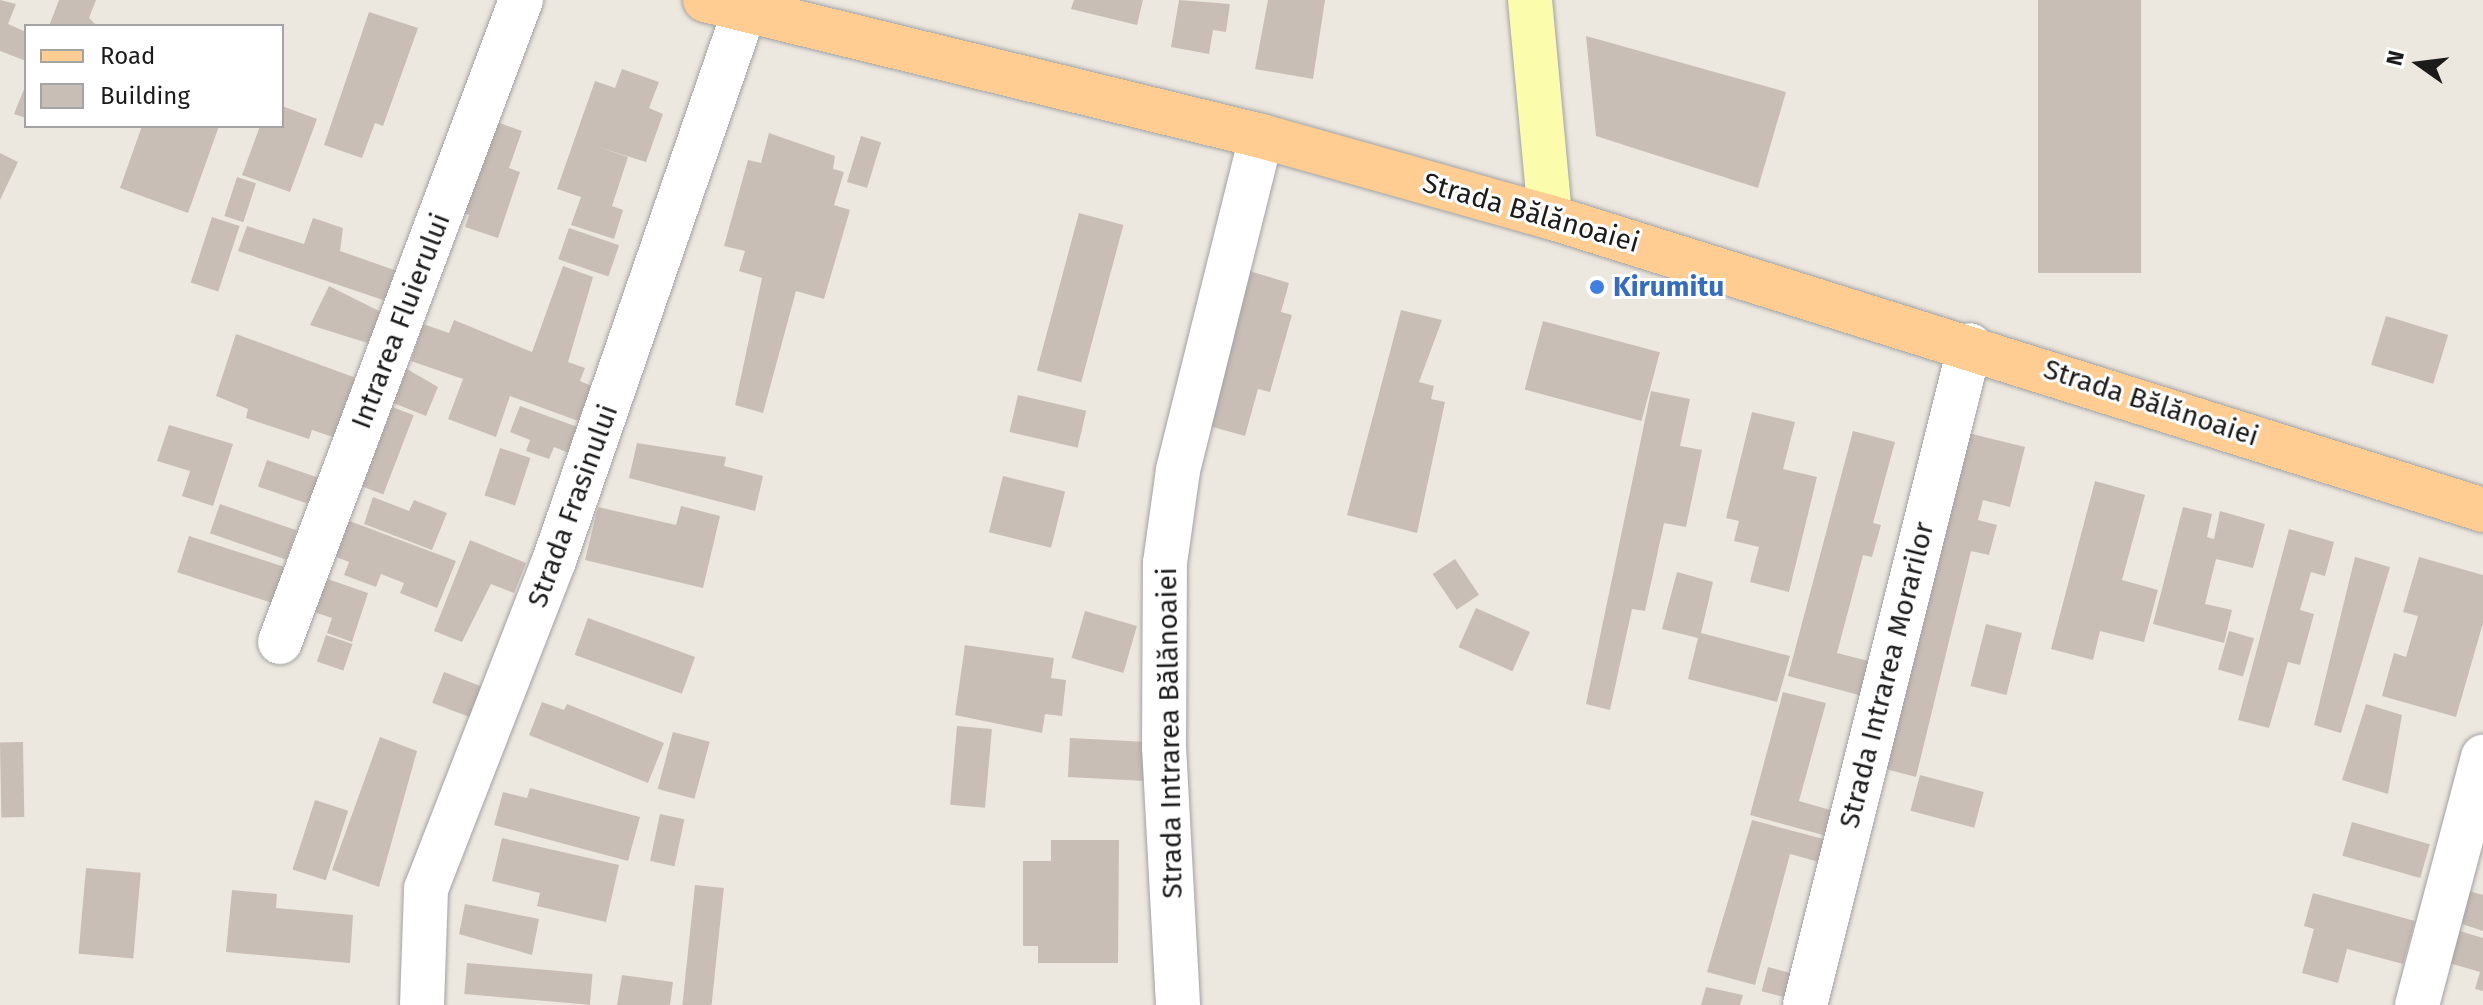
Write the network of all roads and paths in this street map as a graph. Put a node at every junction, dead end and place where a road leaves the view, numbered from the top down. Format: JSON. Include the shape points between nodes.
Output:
{"nodes":[{"id":1,"x":521,"y":0,"type":"edge"},
{"id":2,"x":1530,"y":0,"type":"edge"},
{"id":3,"x":725,"y":4,"type":"edge"},
{"id":4,"x":1261,"y":136,"type":"junction"},
{"id":5,"x":1550,"y":217,"type":"junction"},
{"id":6,"x":1970,"y":345,"type":"junction"},
{"id":7,"x":2483,"y":510,"type":"edge"},
{"id":8,"x":280,"y":642,"type":"dead end"},
{"id":9,"x":2483,"y":757,"type":"edge"},
{"id":10,"x":422,"y":1005,"type":"edge"},
{"id":11,"x":1178,"y":1005,"type":"edge"},
{"id":12,"x":1805,"y":1005,"type":"edge"},
{"id":13,"x":2417,"y":1005,"type":"edge"}],
"edges":[{"from":1,"to":8,"type":"street","name":"Intrarea Fluierului"},
{"from":2,"to":5,"type":"street"},
{"from":3,"to":4,"type":"main road","name":"Strada Bălănoaiei"},
{"from":3,"to":10,"type":"street","name":"Strada Frasinului","via":[[554,561],[426,889]]},
{"from":4,"to":5,"type":"main road","name":"Strada Bălănoaiei"},
{"from":4,"to":11,"type":"street","name":"Strada Intrarea Bălănoaiei","via":[[1178,470],[1165,563],[1164,747]]},
{"from":5,"to":6,"type":"main road","name":"Strada Bălănoaiei"},
{"from":6,"to":7,"type":"main road","name":"Strada Bălănoaiei"},
{"from":6,"to":12,"type":"street","name":"Strada Intrarea Morarilor"},
{"from":9,"to":13,"type":"street"}]}
